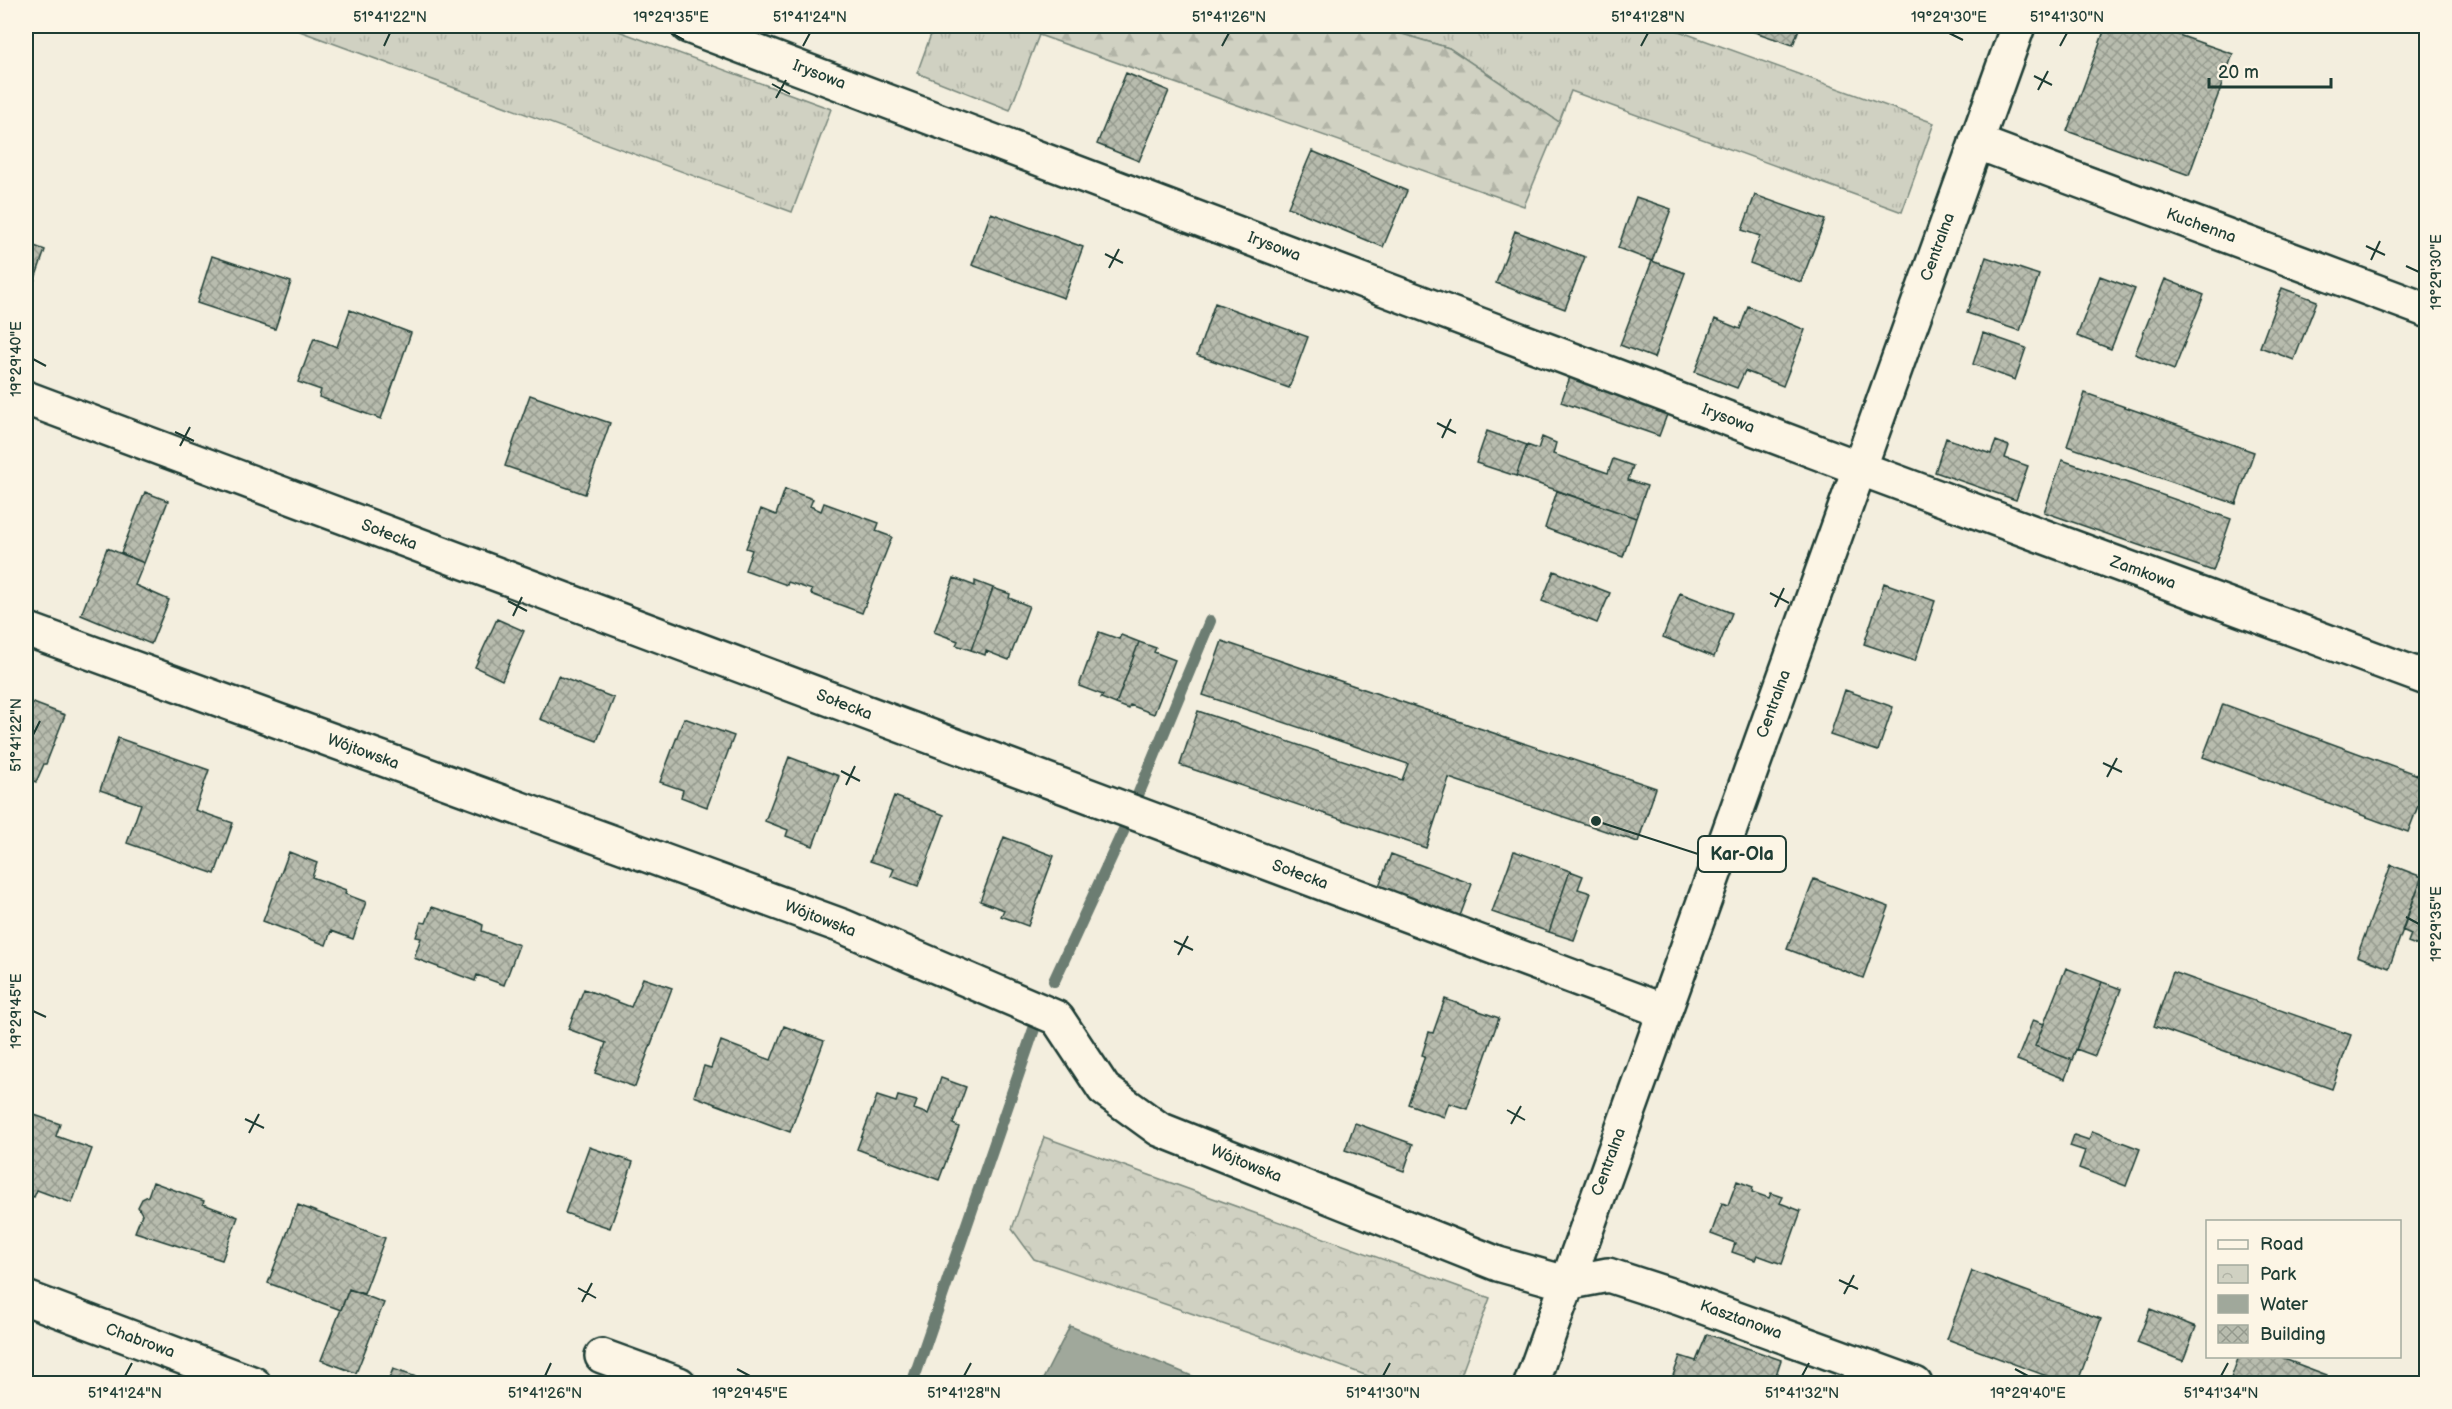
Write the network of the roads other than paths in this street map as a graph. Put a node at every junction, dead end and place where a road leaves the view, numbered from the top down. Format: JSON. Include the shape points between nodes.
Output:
{"nodes":[{"id":1,"x":688,"y":26,"type":"edge"},
{"id":2,"x":2018,"y":26,"type":"edge"},
{"id":3,"x":1976,"y":141,"type":"junction"},
{"id":4,"x":2427,"y":310,"type":"edge"},
{"id":5,"x":26,"y":398,"type":"edge"},
{"id":6,"x":1859,"y":468,"type":"junction"},
{"id":7,"x":26,"y":629,"type":"edge"},
{"id":8,"x":2427,"y":678,"type":"edge"},
{"id":9,"x":1664,"y":1011,"type":"junction"},
{"id":10,"x":1566,"y":1283,"type":"junction"},
{"id":11,"x":26,"y":1298,"type":"edge"},
{"id":12,"x":602,"y":1356,"type":"dead end"},
{"id":13,"x":254,"y":1383,"type":"edge"},
{"id":14,"x":679,"y":1383,"type":"edge"},
{"id":15,"x":1532,"y":1383,"type":"edge"},
{"id":16,"x":1914,"y":1383,"type":"edge"}],
"edges":[{"from":1,"to":6,"type":"street","name":"Irysowa"},
{"from":2,"to":3,"type":"street","name":"Centralna"},
{"from":3,"to":4,"type":"street","name":"Kuchenna"},
{"from":3,"to":6,"type":"street","name":"Centralna"},
{"from":5,"to":9,"type":"street","name":"Sołecka"},
{"from":6,"to":8,"type":"street","name":"Zamkowa"},
{"from":6,"to":9,"type":"street","name":"Centralna"},
{"from":7,"to":10,"type":"street","name":"Wójtowska","via":[[842,926],[1057,1018],[1104,1089],[1160,1130],[1498,1264]]},
{"from":9,"to":10,"type":"street","name":"Centralna"},
{"from":10,"to":15,"type":"street","name":"Centralna"},
{"from":10,"to":16,"type":"street","name":"Kasztanowa","via":[[1608,1275]]},
{"from":11,"to":13,"type":"street","name":"Chabrowa"},
{"from":12,"to":14,"type":"street"}]}
